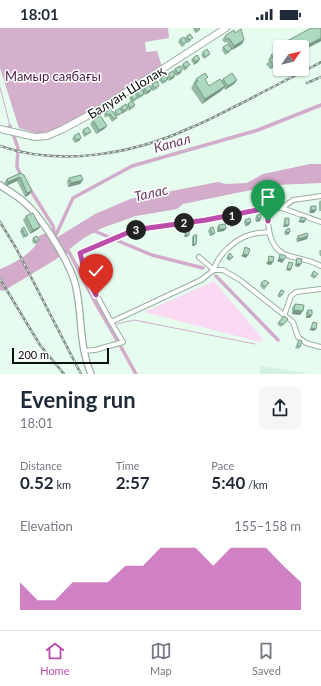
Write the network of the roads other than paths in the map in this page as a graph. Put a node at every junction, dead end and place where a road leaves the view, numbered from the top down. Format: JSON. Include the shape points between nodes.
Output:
{"nodes":[{"id":1,"x":226,"y":28,"type":"edge"},
{"id":2,"x":0,"y":129,"type":"edge"},
{"id":3,"x":0,"y":185,"type":"edge"},
{"id":4,"x":321,"y":196,"type":"edge"},
{"id":5,"x":268,"y":208,"type":"junction"},
{"id":6,"x":282,"y":208,"type":"junction"},
{"id":7,"x":321,"y":222,"type":"edge"},
{"id":8,"x":270,"y":232,"type":"junction"},
{"id":9,"x":199,"y":257,"type":"dead end"},
{"id":10,"x":321,"y":266,"type":"edge"},
{"id":11,"x":214,"y":270,"type":"junction"},
{"id":12,"x":321,"y":289,"type":"edge"},
{"id":13,"x":285,"y":313,"type":"junction"},
{"id":14,"x":110,"y":322,"type":"junction"},
{"id":15,"x":321,"y":347,"type":"edge"},
{"id":16,"x":83,"y":351,"type":"junction"},
{"id":17,"x":91,"y":374,"type":"edge"}],
"edges":[{"from":1,"to":2,"type":"main road","name":"Балуан Шолақ","via":[[100,109],[63,129],[47,136],[35,137]]},
{"from":3,"to":16,"type":"main road","via":[[35,212],[65,262],[75,283]]},
{"from":4,"to":6,"type":"street","via":[[293,200]]},
{"from":5,"to":6,"type":"street"},
{"from":5,"to":8,"type":"street"},
{"from":5,"to":14,"type":"street","via":[[134,230],[80,253],[85,273]]},
{"from":6,"to":7,"type":"street"},
{"from":8,"to":10,"type":"street","via":[[274,245],[282,253]]},
{"from":8,"to":11,"type":"street","via":[[245,236],[239,240],[220,259]]},
{"from":9,"to":11,"type":"street"},
{"from":11,"to":13,"type":"street","via":[[229,273]]},
{"from":11,"to":14,"type":"street","via":[[179,291]]},
{"from":12,"to":13,"type":"street","via":[[296,292],[291,296]]},
{"from":13,"to":15,"type":"street","via":[[293,322],[298,337],[306,343]]},
{"from":14,"to":16,"type":"street","via":[[123,342]]},
{"from":16,"to":17,"type":"main road"}]}
